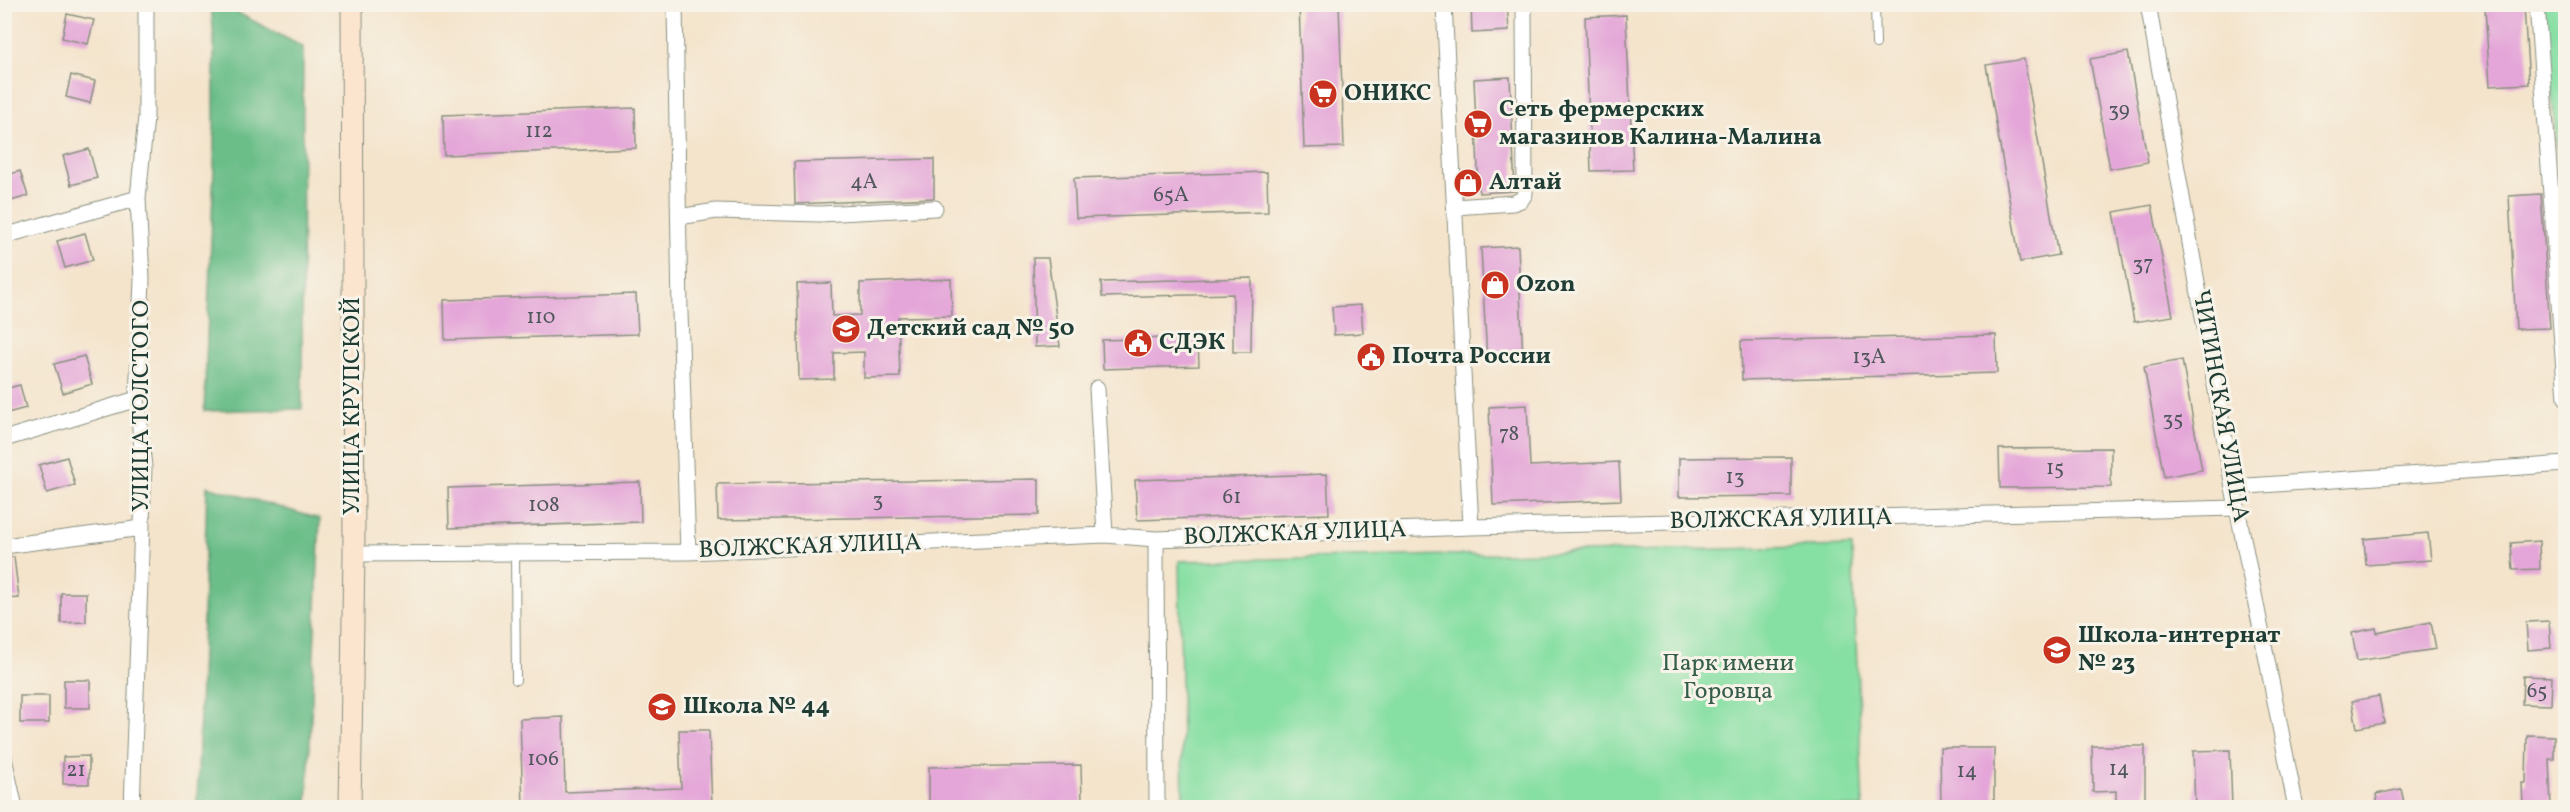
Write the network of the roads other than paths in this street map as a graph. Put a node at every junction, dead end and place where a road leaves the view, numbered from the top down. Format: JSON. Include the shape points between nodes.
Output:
{"nodes":[{"id":1,"x":146,"y":4,"type":"edge"},
{"id":2,"x":352,"y":4,"type":"edge"},
{"id":3,"x":675,"y":4,"type":"edge"},
{"id":4,"x":1444,"y":4,"type":"edge"},
{"id":5,"x":1524,"y":4,"type":"edge"},
{"id":6,"x":1875,"y":4,"type":"edge"},
{"id":7,"x":2148,"y":4,"type":"edge"},
{"id":8,"x":2537,"y":4,"type":"edge"},
{"id":9,"x":1876,"y":44,"type":"dead end"},
{"id":10,"x":138,"y":198,"type":"junction"},
{"id":11,"x":1455,"y":207,"type":"junction"},
{"id":12,"x":934,"y":208,"type":"dead end"},
{"id":13,"x":679,"y":217,"type":"junction"},
{"id":14,"x":4,"y":236,"type":"edge"},
{"id":15,"x":1097,"y":388,"type":"dead end"},
{"id":16,"x":2565,"y":398,"type":"edge"},
{"id":17,"x":136,"y":399,"type":"junction"},
{"id":18,"x":4,"y":439,"type":"edge"},
{"id":19,"x":2565,"y":464,"type":"edge"},
{"id":20,"x":2233,"y":487,"type":"junction"},
{"id":21,"x":2237,"y":508,"type":"junction"},
{"id":22,"x":1471,"y":527,"type":"junction"},
{"id":23,"x":142,"y":528,"type":"junction"},
{"id":24,"x":1105,"y":535,"type":"junction"},
{"id":25,"x":1156,"y":539,"type":"junction"},
{"id":26,"x":4,"y":546,"type":"edge"},
{"id":27,"x":688,"y":552,"type":"junction"},
{"id":28,"x":515,"y":553,"type":"junction"},
{"id":29,"x":354,"y":554,"type":"junction"},
{"id":30,"x":516,"y":680,"type":"dead end"},
{"id":31,"x":4,"y":758,"type":"edge"},
{"id":32,"x":15,"y":807,"type":"edge"},
{"id":33,"x":132,"y":807,"type":"edge"},
{"id":34,"x":350,"y":807,"type":"edge"},
{"id":35,"x":1157,"y":807,"type":"edge"},
{"id":36,"x":2296,"y":807,"type":"edge"}],
"edges":[{"from":1,"to":10,"type":"street","name":"УЛИЦА ТОЛСТОГО","via":[[146,117]]},
{"from":2,"to":29,"type":"street","name":"УЛИЦА КРУПСКОЙ"},
{"from":3,"to":13,"type":"street"},
{"from":4,"to":11,"type":"street"},
{"from":5,"to":11,"type":"street","via":[[1526,194],[1513,203]]},
{"from":6,"to":9,"type":"lane"},
{"from":7,"to":20,"type":"street","name":"ЧИТИНСКАЯ УЛИЦА"},
{"from":8,"to":16,"type":"street"},
{"from":10,"to":14,"type":"street"},
{"from":10,"to":17,"type":"street","name":"УЛИЦА ТОЛСТОГО","via":[[142,279]]},
{"from":11,"to":22,"type":"street"},
{"from":12,"to":13,"type":"street","via":[[820,214],[716,211]]},
{"from":13,"to":27,"type":"street"},
{"from":15,"to":24,"type":"street"},
{"from":17,"to":18,"type":"street"},
{"from":17,"to":23,"type":"street","name":"УЛИЦА ТОЛСТОГО","via":[[144,466]]},
{"from":19,"to":20,"type":"street"},
{"from":20,"to":21,"type":"street","name":"ЧИТИНСКАЯ УЛИЦА"},
{"from":21,"to":22,"type":"street","name":"ВОЛЖСКАЯ УЛИЦА"},
{"from":21,"to":36,"type":"street","name":"ЧИТИНСКАЯ УЛИЦА"},
{"from":22,"to":25,"type":"street","name":"ВОЛЖСКАЯ УЛИЦА"},
{"from":23,"to":26,"type":"street"},
{"from":23,"to":33,"type":"street","name":"УЛИЦА ТОЛСТОГО"},
{"from":24,"to":25,"type":"street","name":"ВОЛЖСКАЯ УЛИЦА"},
{"from":24,"to":27,"type":"street","name":"ВОЛЖСКАЯ УЛИЦА"},
{"from":25,"to":35,"type":"street"},
{"from":27,"to":28,"type":"street","name":"ВОЛЖСКАЯ УЛИЦА"},
{"from":28,"to":29,"type":"street","name":"ВОЛЖСКАЯ УЛИЦА"},
{"from":28,"to":30,"type":"lane"},
{"from":29,"to":34,"type":"street","name":"УЛИЦА КРУПСКОЙ"},
{"from":31,"to":32,"type":"street"}]}
